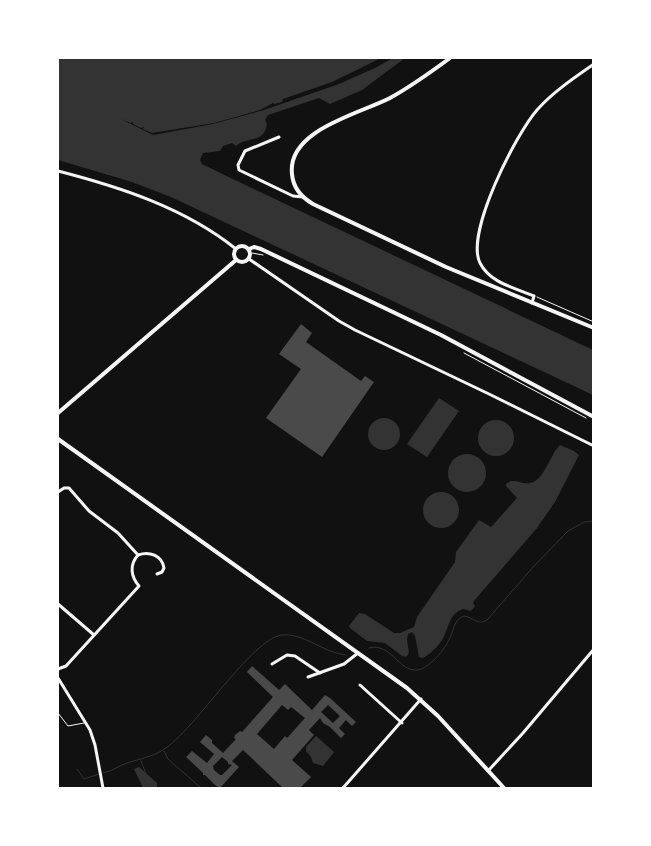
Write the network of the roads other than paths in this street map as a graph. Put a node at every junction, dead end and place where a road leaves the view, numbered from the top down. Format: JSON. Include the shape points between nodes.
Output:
{"nodes":[{"id":1,"x":450,"y":58,"type":"edge"},
{"id":2,"x":594,"y":64,"type":"edge"},
{"id":3,"x":279,"y":137,"type":"dead end"},
{"id":4,"x":58,"y":171,"type":"edge"},
{"id":5,"x":303,"y":197,"type":"junction"},
{"id":6,"x":236,"y":249,"type":"junction"},
{"id":7,"x":250,"y":251,"type":"junction"},
{"id":8,"x":250,"y":259,"type":"junction"},
{"id":9,"x":236,"y":260,"type":"junction"},
{"id":10,"x":532,"y":303,"type":"junction"},
{"id":11,"x":594,"y":328,"type":"edge"},
{"id":12,"x":58,"y":413,"type":"edge"},
{"id":13,"x":594,"y":417,"type":"edge"},
{"id":14,"x":58,"y":439,"type":"edge"},
{"id":15,"x":594,"y":446,"type":"edge"},
{"id":16,"x":58,"y":492,"type":"edge"},
{"id":17,"x":138,"y":555,"type":"junction"},
{"id":18,"x":157,"y":574,"type":"dead end"},
{"id":19,"x":58,"y":604,"type":"edge"},
{"id":20,"x":94,"y":635,"type":"junction"},
{"id":21,"x":594,"y":649,"type":"edge"},
{"id":22,"x":359,"y":652,"type":"junction"},
{"id":23,"x":272,"y":664,"type":"dead end"},
{"id":24,"x":58,"y":669,"type":"edge"},
{"id":25,"x":321,"y":673,"type":"junction"},
{"id":26,"x":308,"y":677,"type":"dead end"},
{"id":27,"x":58,"y":678,"type":"edge"},
{"id":28,"x":360,"y":685,"type":"dead end"},
{"id":29,"x":421,"y":700,"type":"junction"},
{"id":30,"x":58,"y":713,"type":"edge"},
{"id":31,"x":86,"y":722,"type":"junction"},
{"id":32,"x":402,"y":723,"type":"junction"},
{"id":33,"x":488,"y":771,"type":"junction"},
{"id":34,"x":103,"y":788,"type":"edge"},
{"id":35,"x":342,"y":788,"type":"edge"},
{"id":36,"x":504,"y":788,"type":"edge"}],
"edges":[{"from":1,"to":5,"type":"street","via":[[405,89],[322,128],[303,141],[291,165],[292,179]]},
{"from":2,"to":10,"type":"street","via":[[551,96],[528,122],[501,170],[478,234],[478,258],[488,274],[498,282],[534,296]]},
{"from":3,"to":5,"type":"street","via":[[245,150],[238,170],[294,196]]},
{"from":4,"to":6,"type":"street","via":[[164,206]]},
{"from":5,"to":10,"type":"street","via":[[446,267]]},
{"from":6,"to":7,"type":"street","via":[[243,246]]},
{"from":6,"to":9,"type":"street"},
{"from":7,"to":8,"type":"street"},
{"from":7,"to":13,"type":"street","via":[[254,247],[261,248],[402,316]]},
{"from":8,"to":9,"type":"street","via":[[243,263]]},
{"from":8,"to":15,"type":"street","via":[[339,322]]},
{"from":9,"to":12,"type":"street"},
{"from":10,"to":11,"type":"street"},
{"from":14,"to":22,"type":"street"},
{"from":16,"to":17,"type":"street","via":[[69,488],[89,511],[118,533]]},
{"from":17,"to":18,"type":"street","via":[[151,554],[160,558],[164,568]]},
{"from":17,"to":20,"type":"street","via":[[132,577],[138,586]]},
{"from":19,"to":20,"type":"street"},
{"from":20,"to":24,"type":"street","via":[[66,666]]},
{"from":21,"to":33,"type":"street"},
{"from":22,"to":25,"type":"street","via":[[344,664]]},
{"from":22,"to":29,"type":"street"},
{"from":23,"to":25,"type":"street","via":[[287,655],[295,656]]},
{"from":25,"to":26,"type":"street"},
{"from":27,"to":31,"type":"street"},
{"from":28,"to":32,"type":"street"},
{"from":29,"to":32,"type":"street"},
{"from":29,"to":33,"type":"street"},
{"from":30,"to":31,"type":"lane","via":[[68,726]]},
{"from":31,"to":34,"type":"street","via":[[95,745]]},
{"from":32,"to":35,"type":"street"},
{"from":33,"to":36,"type":"street"}]}
